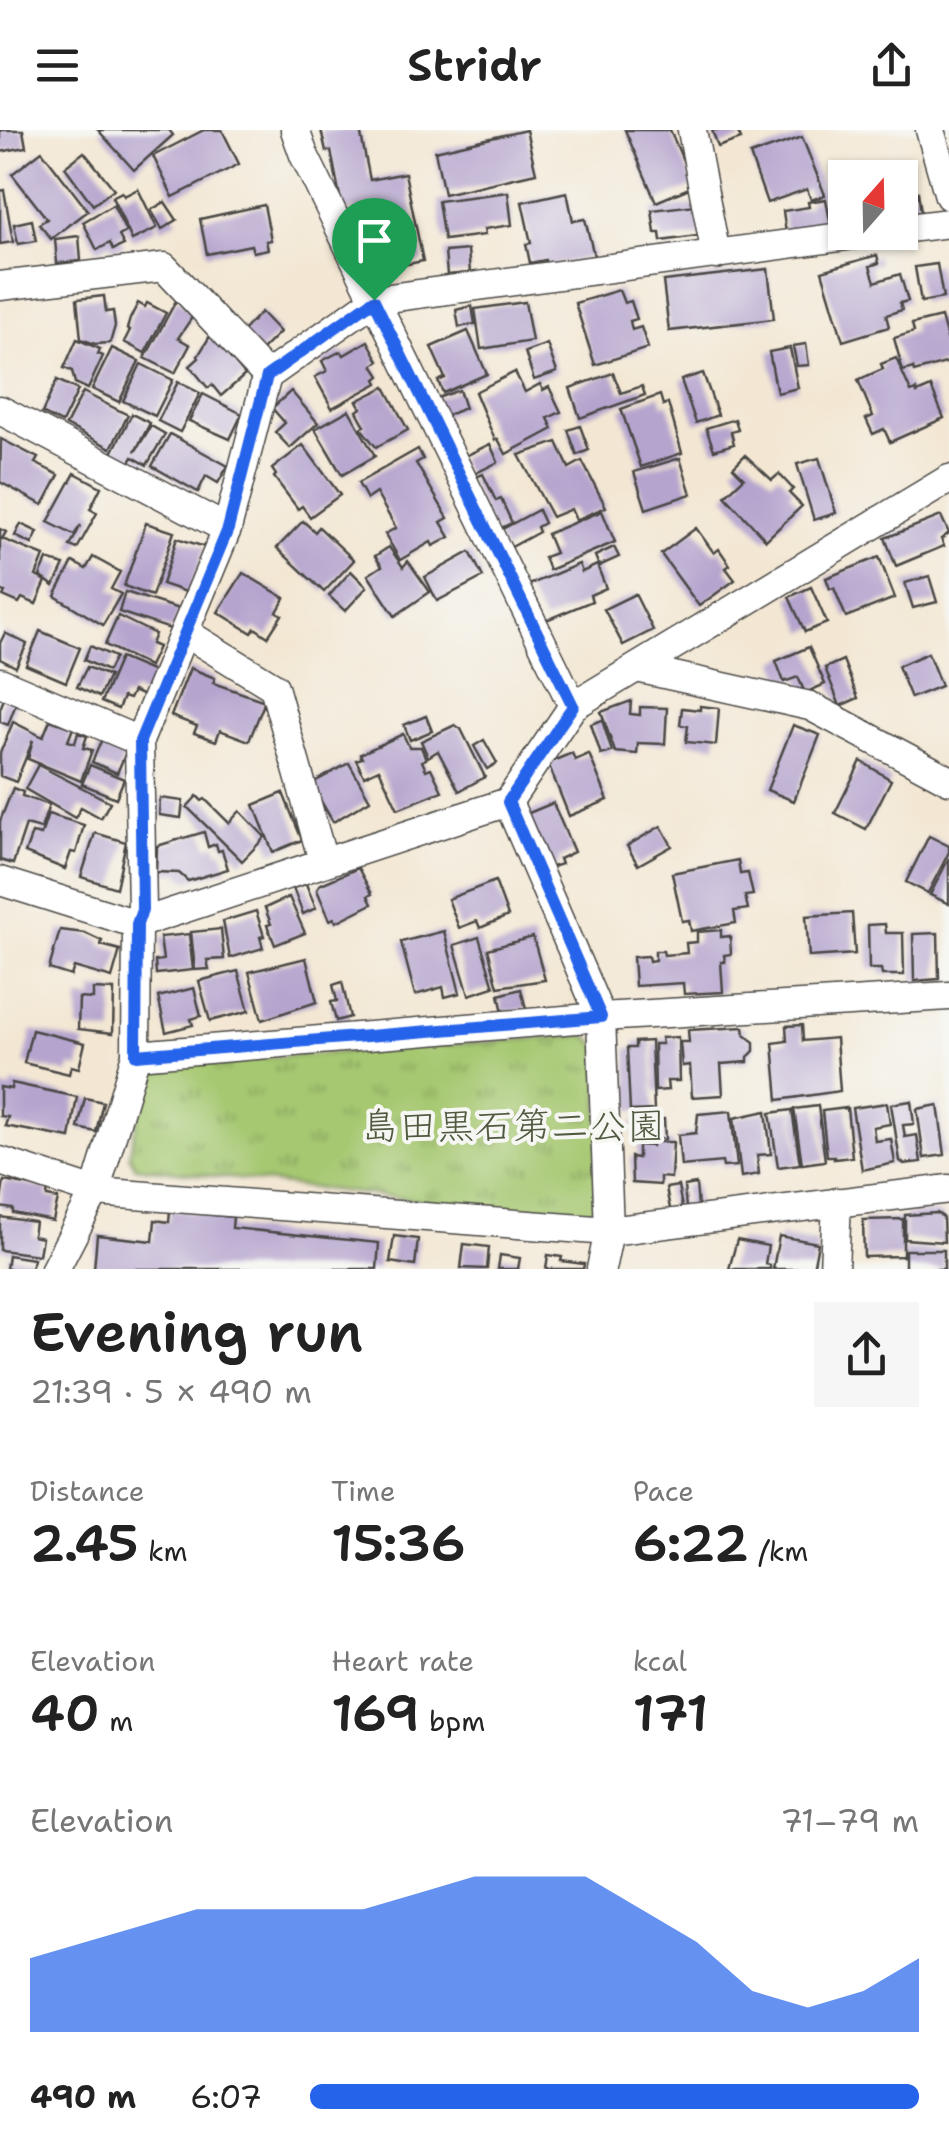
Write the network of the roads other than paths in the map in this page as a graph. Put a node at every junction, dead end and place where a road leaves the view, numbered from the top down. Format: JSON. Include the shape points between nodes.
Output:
{"nodes":[{"id":1,"x":295,"y":130,"type":"edge"},
{"id":2,"x":692,"y":130,"type":"edge"},
{"id":3,"x":930,"y":130,"type":"edge"},
{"id":4,"x":949,"y":196,"type":"edge"},
{"id":5,"x":949,"y":222,"type":"edge"},
{"id":6,"x":918,"y":227,"type":"edge"},
{"id":7,"x":828,"y":239,"type":"edge"},
{"id":8,"x":716,"y":255,"type":"junction"},
{"id":9,"x":0,"y":286,"type":"edge"},
{"id":10,"x":374,"y":300,"type":"junction"},
{"id":11,"x":267,"y":376,"type":"junction"},
{"id":12,"x":0,"y":410,"type":"edge"},
{"id":13,"x":949,"y":479,"type":"edge"},
{"id":14,"x":228,"y":529,"type":"junction"},
{"id":15,"x":186,"y":633,"type":"junction"},
{"id":16,"x":637,"y":668,"type":"junction"},
{"id":17,"x":0,"y":682,"type":"edge"},
{"id":18,"x":573,"y":706,"type":"junction"},
{"id":19,"x":140,"y":741,"type":"junction"},
{"id":20,"x":949,"y":780,"type":"edge"},
{"id":21,"x":508,"y":802,"type":"junction"},
{"id":22,"x":323,"y":861,"type":"junction"},
{"id":23,"x":0,"y":882,"type":"edge"},
{"id":24,"x":137,"y":924,"type":"junction"},
{"id":25,"x":949,"y":996,"type":"edge"},
{"id":26,"x":601,"y":1017,"type":"junction"},
{"id":27,"x":136,"y":1055,"type":"junction"},
{"id":28,"x":0,"y":1161,"type":"edge"},
{"id":29,"x":949,"y":1188,"type":"edge"},
{"id":30,"x":95,"y":1192,"type":"junction"},
{"id":31,"x":837,"y":1202,"type":"junction"},
{"id":32,"x":609,"y":1231,"type":"junction"},
{"id":33,"x":55,"y":1269,"type":"edge"},
{"id":34,"x":601,"y":1269,"type":"edge"},
{"id":35,"x":834,"y":1269,"type":"edge"}],
"edges":[{"from":1,"to":10,"type":"street"},
{"from":2,"to":8,"type":"street"},
{"from":3,"to":4,"type":"street"},
{"from":5,"to":6,"type":"street"},
{"from":7,"to":8,"type":"street"},
{"from":8,"to":10,"type":"street"},
{"from":9,"to":11,"type":"street","via":[[164,267]]},
{"from":10,"to":11,"type":"street"},
{"from":10,"to":18,"type":"street"},
{"from":11,"to":14,"type":"street"},
{"from":12,"to":14,"type":"street"},
{"from":13,"to":16,"type":"street"},
{"from":14,"to":15,"type":"street"},
{"from":15,"to":19,"type":"street"},
{"from":15,"to":22,"type":"street","via":[[274,687]]},
{"from":16,"to":18,"type":"street"},
{"from":16,"to":20,"type":"street","via":[[810,706]]},
{"from":17,"to":19,"type":"street"},
{"from":18,"to":21,"type":"street"},
{"from":19,"to":24,"type":"street"},
{"from":21,"to":22,"type":"street"},
{"from":21,"to":26,"type":"street"},
{"from":22,"to":24,"type":"street"},
{"from":23,"to":24,"type":"street"},
{"from":24,"to":27,"type":"street"},
{"from":25,"to":26,"type":"street"},
{"from":26,"to":27,"type":"street"},
{"from":26,"to":32,"type":"street"},
{"from":27,"to":30,"type":"street"},
{"from":28,"to":30,"type":"street"},
{"from":29,"to":31,"type":"street"},
{"from":30,"to":32,"type":"street"},
{"from":30,"to":33,"type":"street"},
{"from":31,"to":32,"type":"street"},
{"from":31,"to":35,"type":"street"},
{"from":32,"to":34,"type":"street"}]}
